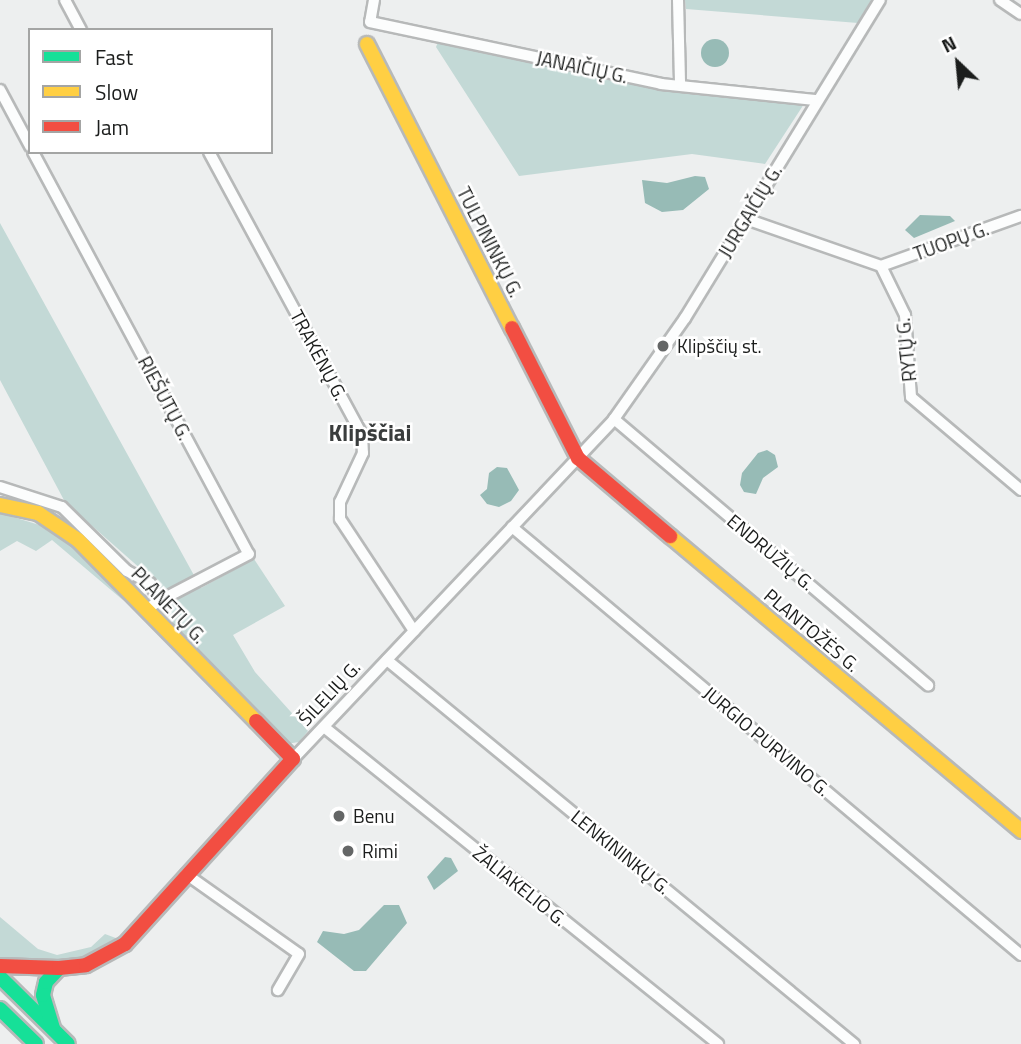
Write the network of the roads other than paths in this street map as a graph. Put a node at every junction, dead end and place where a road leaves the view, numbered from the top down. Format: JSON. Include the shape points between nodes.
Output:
{"nodes":[{"id":1,"x":65,"y":0,"type":"edge"},
{"id":2,"x":374,"y":0,"type":"edge"},
{"id":3,"x":678,"y":0,"type":"edge"},
{"id":4,"x":880,"y":0,"type":"edge"},
{"id":5,"x":1000,"y":0,"type":"edge"},
{"id":6,"x":1021,"y":14,"type":"edge"},
{"id":7,"x":80,"y":28,"type":"edge"},
{"id":8,"x":367,"y":44,"type":"dead end"},
{"id":9,"x":680,"y":84,"type":"junction"},
{"id":10,"x":0,"y":90,"type":"edge"},
{"id":11,"x":817,"y":100,"type":"junction"},
{"id":12,"x":28,"y":142,"type":"edge"},
{"id":13,"x":34,"y":154,"type":"edge"},
{"id":14,"x":210,"y":154,"type":"edge"},
{"id":15,"x":1021,"y":216,"type":"edge"},
{"id":16,"x":746,"y":219,"type":"junction"},
{"id":17,"x":881,"y":266,"type":"junction"},
{"id":18,"x":614,"y":419,"type":"junction"},
{"id":19,"x":578,"y":458,"type":"junction"},
{"id":20,"x":0,"y":487,"type":"edge"},
{"id":21,"x":1021,"y":490,"type":"edge"},
{"id":22,"x":0,"y":505,"type":"edge"},
{"id":23,"x":512,"y":527,"type":"junction"},
{"id":24,"x":153,"y":605,"type":"junction"},
{"id":25,"x":414,"y":631,"type":"junction"},
{"id":26,"x":387,"y":660,"type":"junction"},
{"id":27,"x":928,"y":685,"type":"dead end"},
{"id":28,"x":324,"y":727,"type":"junction"},
{"id":29,"x":293,"y":760,"type":"junction"},
{"id":30,"x":1021,"y":831,"type":"edge"},
{"id":31,"x":186,"y":874,"type":"junction"},
{"id":32,"x":1021,"y":955,"type":"edge"},
{"id":33,"x":0,"y":966,"type":"edge"},
{"id":34,"x":59,"y":968,"type":"junction"},
{"id":35,"x":0,"y":977,"type":"edge"},
{"id":36,"x":278,"y":990,"type":"dead end"},
{"id":37,"x":0,"y":1009,"type":"edge"},
{"id":38,"x":53,"y":1029,"type":"junction"},
{"id":39,"x":0,"y":1030,"type":"edge"},
{"id":40,"x":34,"y":1044,"type":"edge"},
{"id":41,"x":68,"y":1044,"type":"edge"},
{"id":42,"x":719,"y":1044,"type":"edge"},
{"id":43,"x":854,"y":1044,"type":"edge"}],
"edges":[{"from":1,"to":7,"type":"street"},
{"from":2,"to":9,"type":"street","name":"JANAIČIŲ G.","via":[[370,22],[661,84]]},
{"from":3,"to":9,"type":"street"},
{"from":4,"to":11,"type":"street","name":"JURGAIČIŲ G."},
{"from":5,"to":6,"type":"street"},
{"from":8,"to":19,"type":"main road","name":"TULPININKŲ G."},
{"from":9,"to":11,"type":"street","name":"JANAIČIŲ G."},
{"from":10,"to":12,"type":"street"},
{"from":11,"to":16,"type":"street","name":"JURGAIČIŲ G."},
{"from":13,"to":24,"type":"street","name":"RIEŠUTŲ G.","via":[[249,554]]},
{"from":14,"to":25,"type":"street","name":"TRAKĖNŲ G.","via":[[362,435],[363,453],[340,502],[340,519]]},
{"from":15,"to":17,"type":"street","name":"TUOPŲ G."},
{"from":16,"to":17,"type":"street"},
{"from":16,"to":18,"type":"street","name":"JURGAIČIŲ G.","via":[[685,318]]},
{"from":17,"to":21,"type":"street","name":"RYTŲ G.","via":[[905,315],[911,397]]},
{"from":18,"to":19,"type":"street","name":"ŠILELIŲ G."},
{"from":18,"to":27,"type":"street","name":"ENDRUŽIŲ G."},
{"from":19,"to":23,"type":"street","name":"ŠILELIŲ G."},
{"from":19,"to":30,"type":"main road","name":"PLANTOŽĖS G."},
{"from":20,"to":24,"type":"street","via":[[62,507],[127,571],[150,583]]},
{"from":22,"to":24,"type":"main road","name":"PLANETŲ G.","via":[[38,513],[65,529]]},
{"from":23,"to":25,"type":"street","name":"ŠILELIŲ G."},
{"from":23,"to":32,"type":"street","name":"JURGIO PURVINO G."},
{"from":24,"to":29,"type":"main road","name":"PLANETŲ G."},
{"from":25,"to":26,"type":"street","name":"ŠILELIŲ G."},
{"from":26,"to":28,"type":"street","name":"ŠILELIŲ G."},
{"from":26,"to":43,"type":"street","name":"LENKININKŲ G."},
{"from":28,"to":29,"type":"street","name":"ŠILELIŲ G."},
{"from":28,"to":42,"type":"street","name":"ŽALIAKELIO G."},
{"from":29,"to":31,"type":"main road","name":"ŠILELIŲ G."},
{"from":31,"to":34,"type":"main road","name":"ŠILELIŲ G.","via":[[125,944],[86,965]]},
{"from":31,"to":36,"type":"street","via":[[299,954]]},
{"from":33,"to":34,"type":"main road","name":"ŠILELIŲ G."},
{"from":34,"to":38,"type":"main road","via":[[46,982],[43,995]]},
{"from":35,"to":38,"type":"main road"},
{"from":37,"to":40,"type":"main road"},
{"from":38,"to":41,"type":"main road"},
{"from":39,"to":40,"type":"main road"}]}
